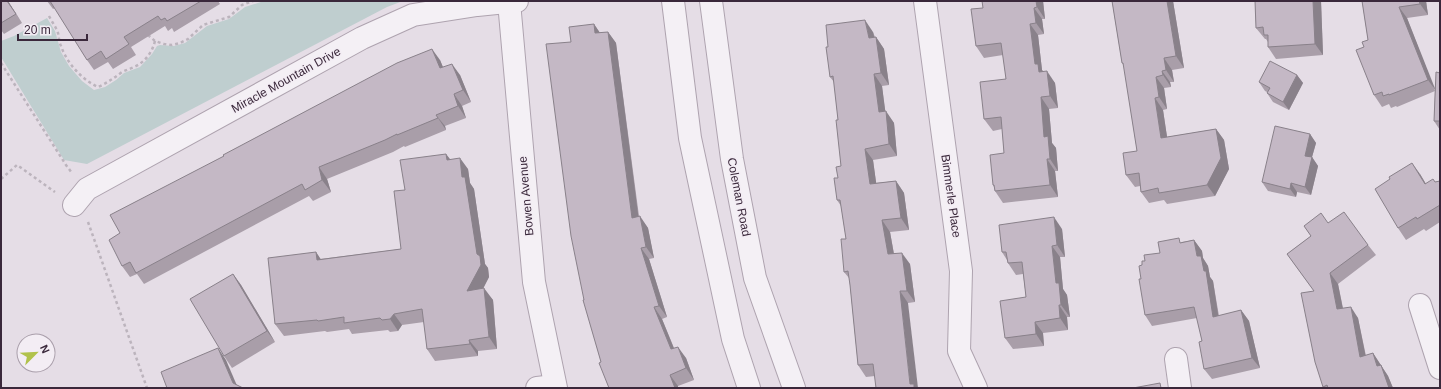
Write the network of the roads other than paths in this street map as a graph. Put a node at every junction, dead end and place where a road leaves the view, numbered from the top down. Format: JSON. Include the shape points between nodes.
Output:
{"nodes":[{"id":1,"x":513,"y":1,"type":"edge"},
{"id":2,"x":673,"y":1,"type":"edge"},
{"id":3,"x":711,"y":1,"type":"edge"},
{"id":4,"x":925,"y":1,"type":"edge"},
{"id":5,"x":83,"y":205,"type":"road end"},
{"id":6,"x":1420,"y":305,"type":"dead end"},
{"id":7,"x":1176,"y":359,"type":"dead end"},
{"id":8,"x":1440,"y":368,"type":"edge"},
{"id":9,"x":549,"y":387,"type":"edge"},
{"id":10,"x":749,"y":388,"type":"edge"},
{"id":11,"x":794,"y":388,"type":"edge"},
{"id":12,"x":976,"y":388,"type":"edge"},
{"id":13,"x":1180,"y":388,"type":"edge"}],
"edges":[{"from":1,"to":5,"type":"street","name":"Miracle Mountain Drive","via":[[413,15],[362,38]]},
{"from":1,"to":9,"type":"street","name":"Bowen Avenue","via":[[534,282]]},
{"from":2,"to":10,"type":"street","via":[[690,138],[733,339]]},
{"from":3,"to":11,"type":"street","name":"Coleman Road","via":[[732,160],[755,278]]},
{"from":4,"to":12,"type":"street","name":"Bimmerle Place","via":[[961,271],[959,351]]},
{"from":6,"to":8,"type":"street"},
{"from":7,"to":13,"type":"street"}]}
